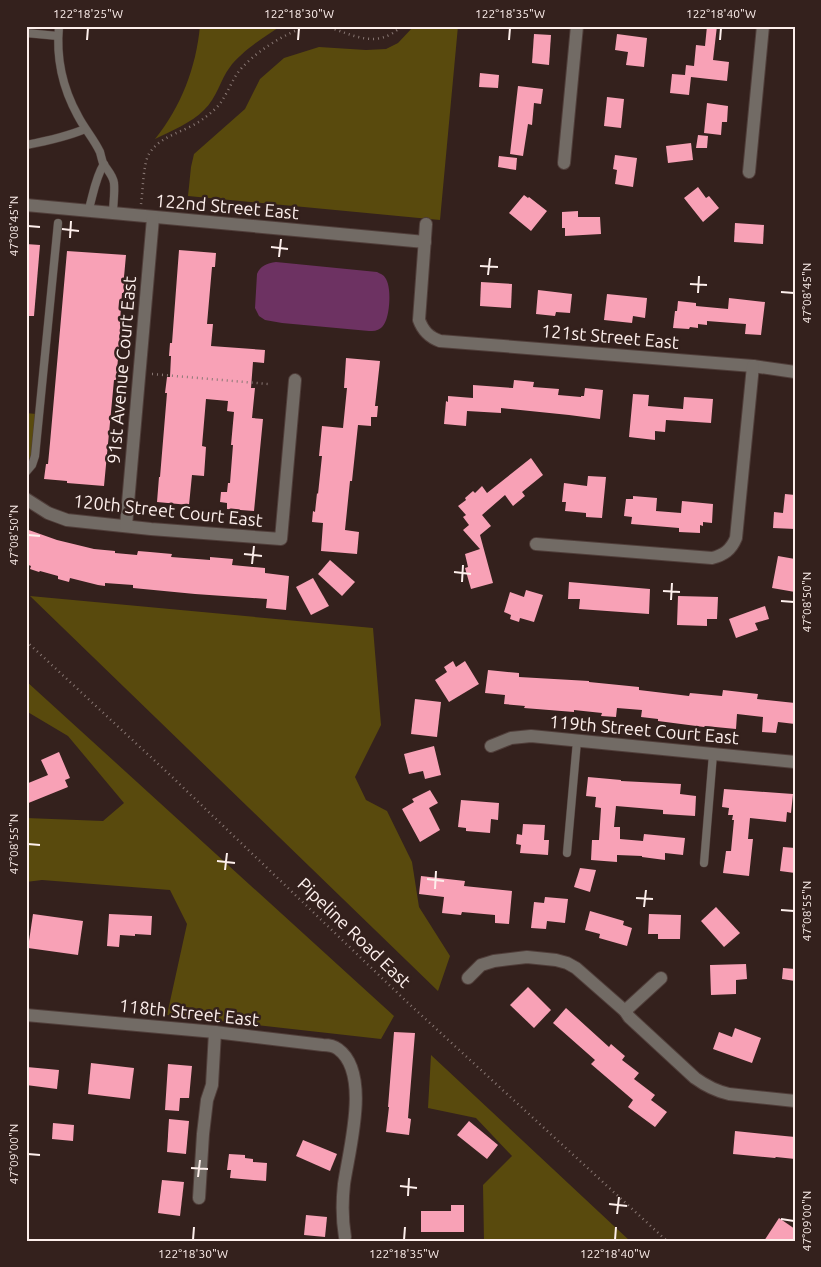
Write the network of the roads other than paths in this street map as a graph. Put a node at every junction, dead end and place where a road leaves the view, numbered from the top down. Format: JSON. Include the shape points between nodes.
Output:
{"nodes":[{"id":1,"x":59,"y":26,"type":"edge"},
{"id":2,"x":577,"y":26,"type":"edge"},
{"id":3,"x":763,"y":26,"type":"edge"},
{"id":4,"x":26,"y":33,"type":"edge"},
{"id":5,"x":58,"y":36,"type":"junction"},
{"id":6,"x":85,"y":129,"type":"junction"},
{"id":7,"x":26,"y":144,"type":"edge"},
{"id":8,"x":564,"y":163,"type":"dead end"},
{"id":9,"x":104,"y":164,"type":"junction"},
{"id":10,"x":749,"y":172,"type":"dead end"},
{"id":11,"x":26,"y":206,"type":"edge"},
{"id":12,"x":88,"y":212,"type":"junction"},
{"id":13,"x":113,"y":214,"type":"junction"},
{"id":14,"x":153,"y":218,"type":"junction"},
{"id":15,"x":58,"y":224,"type":"dead end"},
{"id":16,"x":426,"y":224,"type":"dead end"},
{"id":17,"x":425,"y":242,"type":"junction"},
{"id":18,"x":753,"y":366,"type":"junction"},
{"id":19,"x":795,"y":372,"type":"edge"},
{"id":20,"x":295,"y":380,"type":"dead end"},
{"id":21,"x":26,"y":472,"type":"edge"},
{"id":22,"x":26,"y":499,"type":"edge"},
{"id":23,"x":126,"y":526,"type":"junction"},
{"id":24,"x":536,"y":544,"type":"dead end"},
{"id":25,"x":577,"y":741,"type":"junction"},
{"id":26,"x":491,"y":746,"type":"dead end"},
{"id":27,"x":713,"y":754,"type":"junction"},
{"id":28,"x":795,"y":762,"type":"edge"},
{"id":29,"x":567,"y":853,"type":"dead end"},
{"id":30,"x":704,"y":864,"type":"dead end"},
{"id":31,"x":468,"y":978,"type":"dead end"},
{"id":32,"x":661,"y":978,"type":"dead end"},
{"id":33,"x":625,"y":1011,"type":"junction"},
{"id":34,"x":26,"y":1015,"type":"edge"},
{"id":35,"x":215,"y":1032,"type":"junction"},
{"id":36,"x":795,"y":1101,"type":"edge"},
{"id":37,"x":199,"y":1198,"type":"dead end"},
{"id":38,"x":345,"y":1237,"type":"dead end"}],
"edges":[{"from":1,"to":5,"type":"lane"},
{"from":2,"to":8,"type":"street"},
{"from":3,"to":10,"type":"street"},
{"from":4,"to":5,"type":"lane"},
{"from":5,"to":6,"type":"lane","via":[[65,85]]},
{"from":6,"to":7,"type":"lane","via":[[72,135]]},
{"from":6,"to":9,"type":"lane"},
{"from":9,"to":12,"type":"lane"},
{"from":9,"to":13,"type":"lane","via":[[114,183]]},
{"from":11,"to":12,"type":"street","name":"122nd Street East"},
{"from":12,"to":13,"type":"street","name":"122nd Street East"},
{"from":13,"to":14,"type":"street","name":"122nd Street East"},
{"from":14,"to":17,"type":"street","name":"122nd Street East"},
{"from":14,"to":23,"type":"street","name":"91st Avenue Court East"},
{"from":15,"to":21,"type":"lane","via":[[35,456]]},
{"from":16,"to":17,"type":"street"},
{"from":17,"to":18,"type":"street","name":"121st Street East","via":[[419,320],[424,331],[434,339]]},
{"from":18,"to":19,"type":"street","name":"121st Street East"},
{"from":18,"to":24,"type":"street","via":[[736,538],[728,551],[712,558]]},
{"from":20,"to":23,"type":"street","name":"120th Street Court East","via":[[281,539]]},
{"from":22,"to":23,"type":"street","name":"120th Street Court East","via":[[67,520]]},
{"from":25,"to":26,"type":"street","name":"119th Street Court East","via":[[531,736],[511,738]]},
{"from":25,"to":27,"type":"street","name":"119th Street Court East"},
{"from":25,"to":29,"type":"lane"},
{"from":27,"to":28,"type":"street","name":"119th Street Court East"},
{"from":27,"to":30,"type":"lane"},
{"from":31,"to":33,"type":"street","via":[[481,965],[494,961],[527,957],[556,960],[576,968]]},
{"from":32,"to":33,"type":"street"},
{"from":33,"to":36,"type":"street","via":[[695,1078],[711,1088],[729,1094]]},
{"from":34,"to":35,"type":"street","name":"118th Street East"},
{"from":35,"to":37,"type":"street"},
{"from":35,"to":38,"type":"street","name":"118th Street East","via":[[323,1044],[336,1047],[349,1061],[357,1095],[344,1186],[342,1217]]}]}
